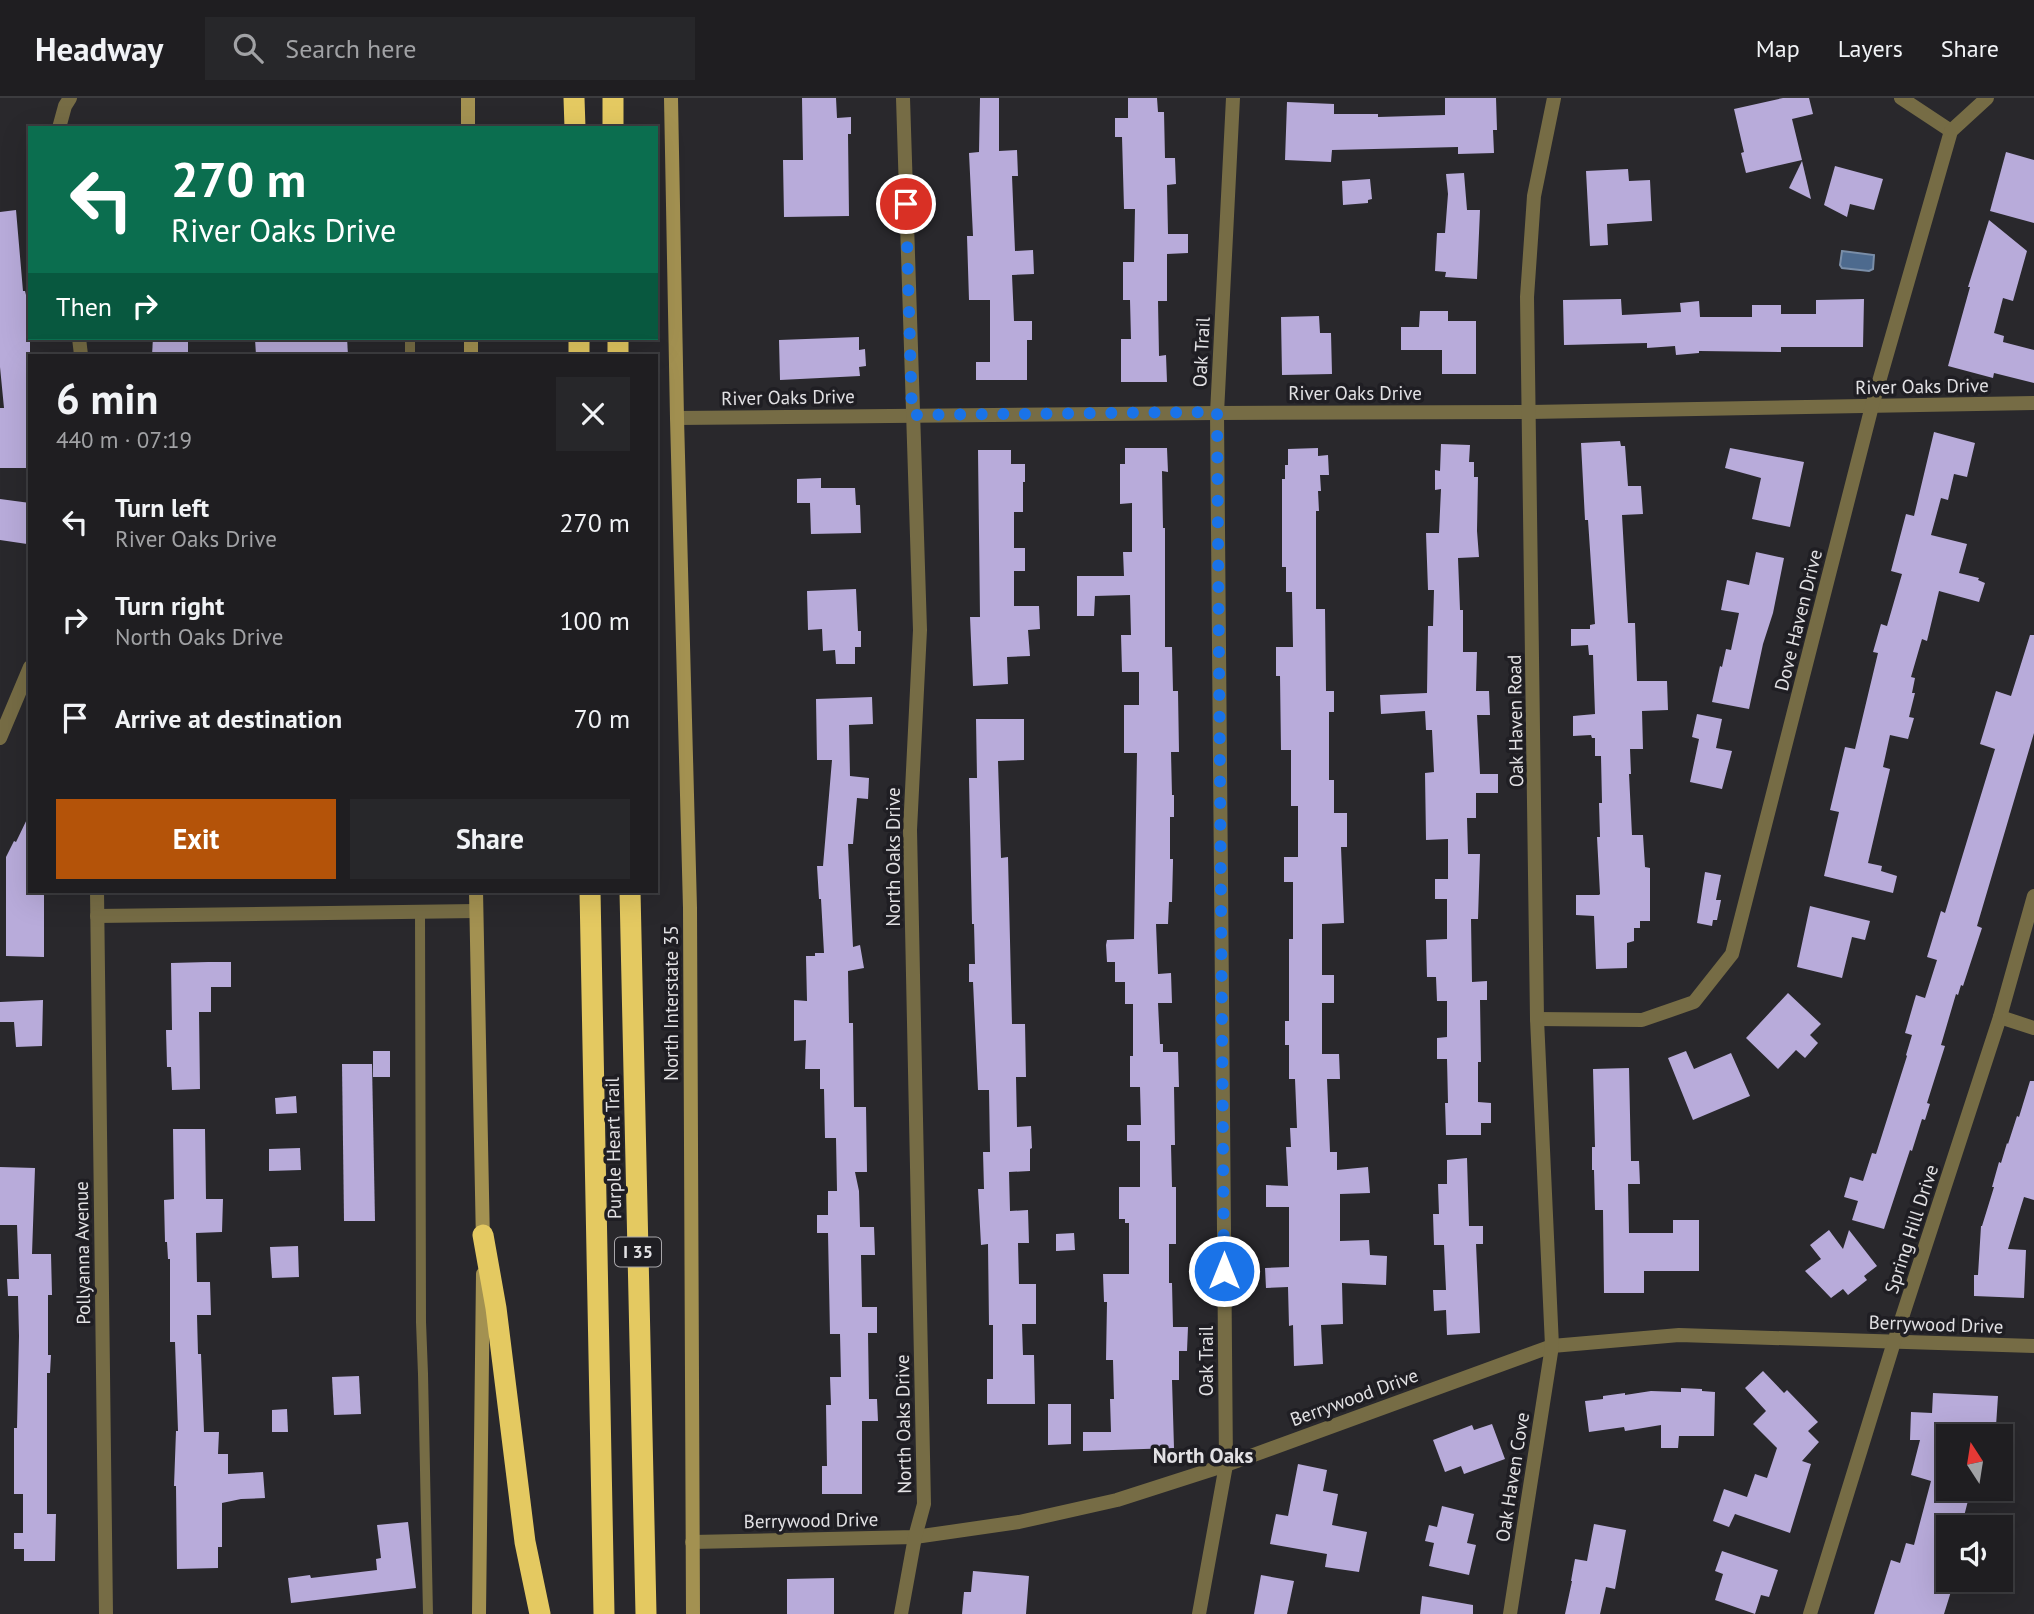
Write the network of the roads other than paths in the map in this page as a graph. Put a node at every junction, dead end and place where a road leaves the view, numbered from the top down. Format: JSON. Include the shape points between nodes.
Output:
{"nodes":[{"id":1,"x":70,"y":98,"type":"edge"},
{"id":2,"x":468,"y":98,"type":"edge"},
{"id":3,"x":574,"y":98,"type":"edge"},
{"id":4,"x":613,"y":98,"type":"edge"},
{"id":5,"x":671,"y":98,"type":"edge"},
{"id":6,"x":903,"y":98,"type":"edge"},
{"id":7,"x":1233,"y":98,"type":"edge"},
{"id":8,"x":1554,"y":98,"type":"edge"},
{"id":9,"x":1901,"y":98,"type":"edge"},
{"id":10,"x":1987,"y":98,"type":"edge"},
{"id":11,"x":60,"y":126,"type":"edge"},
{"id":12,"x":468,"y":126,"type":"edge"},
{"id":13,"x":575,"y":126,"type":"edge"},
{"id":14,"x":613,"y":126,"type":"edge"},
{"id":15,"x":1951,"y":131,"type":"junction"},
{"id":16,"x":2034,"y":403,"type":"edge"},
{"id":17,"x":1872,"y":406,"type":"junction"},
{"id":18,"x":1217,"y":412,"type":"junction"},
{"id":19,"x":1530,"y":412,"type":"junction"},
{"id":20,"x":912,"y":415,"type":"junction"},
{"id":21,"x":677,"y":418,"type":"junction"},
{"id":22,"x":28,"y":672,"type":"edge"},
{"id":23,"x":0,"y":738,"type":"edge"},
{"id":24,"x":97,"y":893,"type":"edge"},
{"id":25,"x":476,"y":893,"type":"edge"},
{"id":26,"x":590,"y":893,"type":"edge"},
{"id":27,"x":630,"y":893,"type":"edge"},
{"id":28,"x":2034,"y":896,"type":"edge"},
{"id":29,"x":476,"y":911,"type":"junction"},
{"id":30,"x":420,"y":912,"type":"junction"},
{"id":31,"x":97,"y":916,"type":"junction"},
{"id":32,"x":2000,"y":1017,"type":"junction"},
{"id":33,"x":1537,"y":1019,"type":"junction"},
{"id":34,"x":2034,"y":1028,"type":"edge"},
{"id":35,"x":483,"y":1235,"type":"junction"},
{"id":36,"x":1894,"y":1342,"type":"junction"},
{"id":37,"x":1552,"y":1346,"type":"junction"},
{"id":38,"x":2034,"y":1346,"type":"edge"},
{"id":39,"x":1226,"y":1465,"type":"junction"},
{"id":40,"x":915,"y":1537,"type":"junction"},
{"id":41,"x":692,"y":1542,"type":"junction"},
{"id":42,"x":106,"y":1614,"type":"edge"},
{"id":43,"x":428,"y":1614,"type":"edge"},
{"id":44,"x":479,"y":1614,"type":"edge"},
{"id":45,"x":540,"y":1614,"type":"edge"},
{"id":46,"x":604,"y":1614,"type":"edge"},
{"id":47,"x":646,"y":1614,"type":"edge"},
{"id":48,"x":693,"y":1614,"type":"edge"},
{"id":49,"x":901,"y":1614,"type":"edge"},
{"id":50,"x":1199,"y":1614,"type":"edge"},
{"id":51,"x":1510,"y":1614,"type":"edge"},
{"id":52,"x":1810,"y":1614,"type":"edge"}],
"edges":[{"from":1,"to":11,"type":"street"},
{"from":2,"to":12,"type":"main road"},
{"from":3,"to":13,"type":"highway"},
{"from":4,"to":14,"type":"highway"},
{"from":5,"to":21,"type":"main road","name":"North Interstate 35"},
{"from":6,"to":20,"type":"street","name":"North Oaks Drive"},
{"from":7,"to":18,"type":"street","name":"Oak Trail"},
{"from":8,"to":19,"type":"street","name":"Oak Haven Road","via":[[1534,197],[1527,297]]},
{"from":9,"to":15,"type":"street"},
{"from":10,"to":15,"type":"street"},
{"from":15,"to":17,"type":"street","name":"Dove Haven Drive"},
{"from":16,"to":17,"type":"street","name":"River Oaks Drive"},
{"from":17,"to":19,"type":"street","name":"River Oaks Drive"},
{"from":17,"to":33,"type":"street","name":"Dove Haven Drive","via":[[1732,954],[1694,1002],[1642,1020]]},
{"from":18,"to":19,"type":"street","name":"River Oaks Drive"},
{"from":18,"to":20,"type":"street","name":"River Oaks Drive"},
{"from":18,"to":39,"type":"street","name":"Oak Trail"},
{"from":19,"to":33,"type":"street","name":"Oak Haven Road"},
{"from":20,"to":21,"type":"street","name":"River Oaks Drive"},
{"from":20,"to":40,"type":"street","name":"North Oaks Drive","via":[[920,630],[910,830],[924,1504]]},
{"from":21,"to":41,"type":"main road","name":"North Interstate 35","via":[[690,908]]},
{"from":22,"to":23,"type":"street"},
{"from":24,"to":31,"type":"street","name":"Pollyanna Avenue"},
{"from":25,"to":29,"type":"main road"},
{"from":26,"to":46,"type":"highway","name":"Purple Heart Trail","number":"I 35"},
{"from":27,"to":47,"type":"highway","name":"Purple Heart Trail","number":"I 35"},
{"from":28,"to":32,"type":"street","name":"Spring Hill Drive"},
{"from":29,"to":30,"type":"street"},
{"from":29,"to":35,"type":"main road"},
{"from":30,"to":31,"type":"street"},
{"from":30,"to":43,"type":"lane","via":[[421,1322]]},
{"from":31,"to":42,"type":"street","name":"Pollyanna Avenue"},
{"from":32,"to":34,"type":"street"},
{"from":32,"to":36,"type":"street","name":"Spring Hill Drive"},
{"from":33,"to":37,"type":"street","name":"Oak Haven Road"},
{"from":35,"to":44,"type":"main road"},
{"from":35,"to":45,"type":"highway","via":[[525,1542]]},
{"from":36,"to":37,"type":"street","name":"Berrywood Drive","via":[[1679,1335]]},
{"from":36,"to":38,"type":"street","name":"Berrywood Drive"},
{"from":36,"to":52,"type":"street","name":"Spring Hill Drive"},
{"from":37,"to":39,"type":"street","name":"Berrywood Drive"},
{"from":37,"to":51,"type":"street","name":"Oak Haven Cove"},
{"from":39,"to":40,"type":"street","name":"Berrywood Drive","via":[[1117,1500],[1019,1522]]},
{"from":39,"to":50,"type":"street","name":"Oak Trail"},
{"from":40,"to":41,"type":"street","name":"Berrywood Drive"},
{"from":40,"to":49,"type":"street","name":"North Oaks Drive"},
{"from":41,"to":48,"type":"main road","name":"North Interstate 35"}]}
